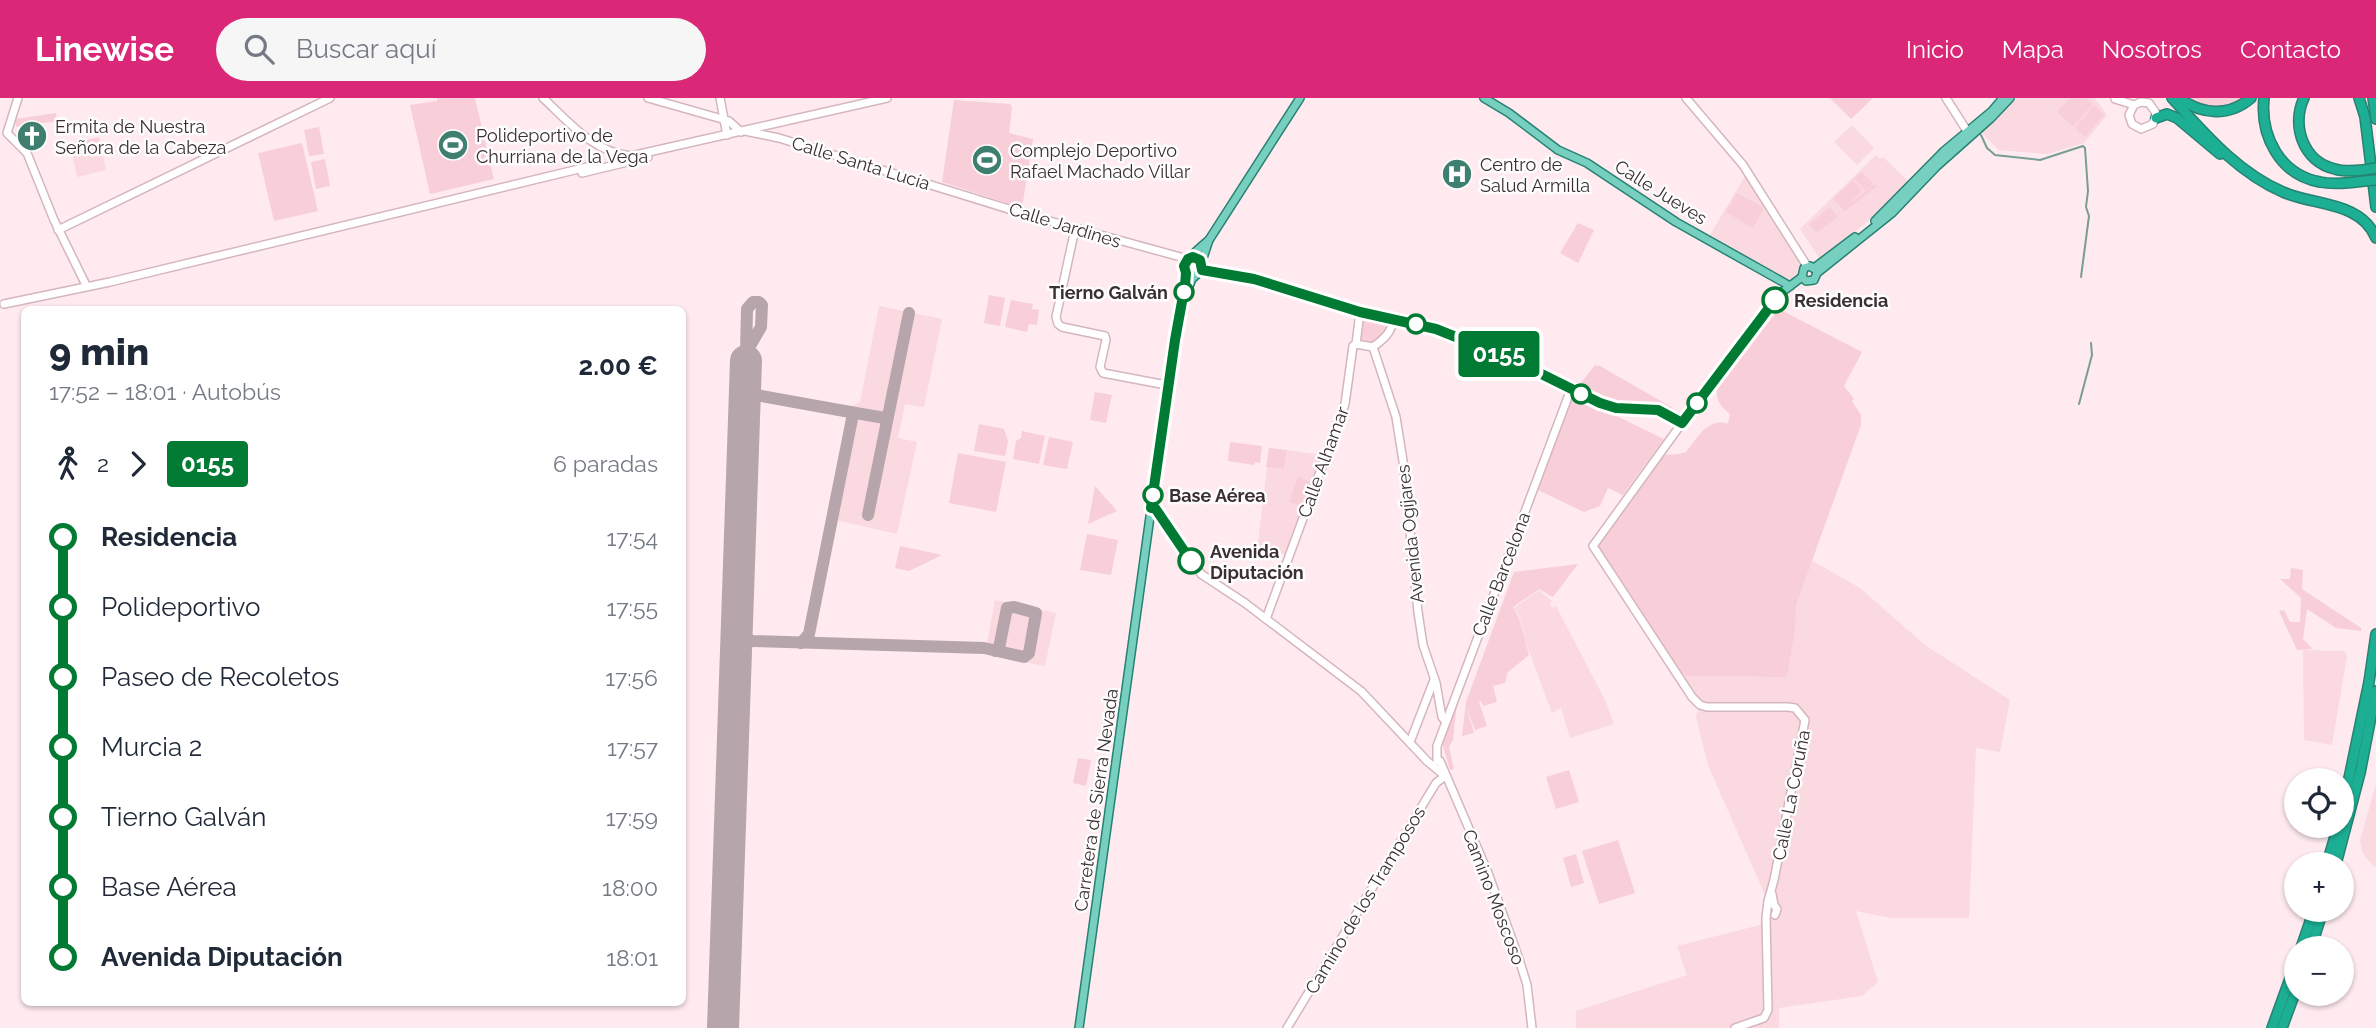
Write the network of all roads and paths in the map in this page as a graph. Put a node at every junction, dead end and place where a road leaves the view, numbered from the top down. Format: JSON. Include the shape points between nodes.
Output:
{"nodes":[{"id":1,"x":18,"y":98,"type":"edge"},
{"id":2,"x":330,"y":98,"type":"edge"},
{"id":3,"x":543,"y":98,"type":"edge"},
{"id":4,"x":649,"y":98,"type":"edge"},
{"id":5,"x":720,"y":98,"type":"edge"},
{"id":6,"x":887,"y":98,"type":"edge"},
{"id":7,"x":1300,"y":98,"type":"edge"},
{"id":8,"x":1483,"y":98,"type":"edge"},
{"id":9,"x":1687,"y":98,"type":"edge"},
{"id":10,"x":1946,"y":98,"type":"edge"},
{"id":11,"x":2003,"y":98,"type":"edge"},
{"id":12,"x":2010,"y":98,"type":"edge"},
{"id":13,"x":2114,"y":98,"type":"edge"},
{"id":14,"x":2172,"y":98,"type":"edge"},
{"id":15,"x":2179,"y":98,"type":"edge"},
{"id":16,"x":2251,"y":98,"type":"edge"},
{"id":17,"x":2264,"y":98,"type":"edge"},
{"id":18,"x":2304,"y":98,"type":"edge"},
{"id":19,"x":2359,"y":98,"type":"edge"},
{"id":20,"x":2372,"y":98,"type":"edge"},
{"id":21,"x":2148,"y":100,"type":"edge"},
{"id":22,"x":2137,"y":102,"type":"edge"},
{"id":23,"x":2129,"y":116,"type":"junction"},
{"id":24,"x":2156,"y":118,"type":"junction"},
{"id":25,"x":2376,"y":119,"type":"edge"},
{"id":26,"x":725,"y":120,"type":"junction"},
{"id":27,"x":778,"y":124,"type":"junction"},
{"id":28,"x":765,"y":127,"type":"junction"},
{"id":29,"x":1968,"y":131,"type":"junction"},
{"id":30,"x":743,"y":132,"type":"junction"},
{"id":31,"x":727,"y":135,"type":"junction"},
{"id":32,"x":777,"y":136,"type":"junction"},
{"id":33,"x":718,"y":138,"type":"junction"},
{"id":34,"x":592,"y":143,"type":"junction"},
{"id":35,"x":615,"y":158,"type":"junction"},
{"id":36,"x":600,"y":162,"type":"junction"},
{"id":37,"x":2234,"y":162,"type":"junction"},
{"id":38,"x":2376,"y":168,"type":"edge"},
{"id":39,"x":2376,"y":180,"type":"edge"},
{"id":40,"x":944,"y":188,"type":"joint"},
{"id":41,"x":472,"y":195,"type":"junction"},
{"id":42,"x":2376,"y":207,"type":"edge"},
{"id":43,"x":1075,"y":229,"type":"junction"},
{"id":44,"x":58,"y":230,"type":"junction"},
{"id":45,"x":2376,"y":238,"type":"edge"},
{"id":46,"x":1209,"y":240,"type":"junction"},
{"id":47,"x":249,"y":247,"type":"junction"},
{"id":48,"x":1190,"y":258,"type":"junction"},
{"id":49,"x":179,"y":262,"type":"junction"},
{"id":50,"x":1203,"y":267,"type":"junction"},
{"id":51,"x":166,"y":268,"type":"junction"},
{"id":52,"x":1813,"y":269,"type":"junction"},
{"id":53,"x":1190,"y":275,"type":"junction"},
{"id":54,"x":1802,"y":277,"type":"junction"},
{"id":55,"x":84,"y":280,"type":"junction"},
{"id":56,"x":100,"y":284,"type":"junction"},
{"id":57,"x":1790,"y":286,"type":"junction"},
{"id":58,"x":77,"y":289,"type":"junction"},
{"id":59,"x":2,"y":304,"type":"edge"},
{"id":60,"x":1360,"y":312,"type":"junction"},
{"id":61,"x":1394,"y":319,"type":"junction"},
{"id":62,"x":1356,"y":344,"type":"junction"},
{"id":63,"x":1373,"y":347,"type":"junction"},
{"id":64,"x":1176,"y":361,"type":"junction"},
{"id":65,"x":1169,"y":380,"type":"junction"},
{"id":66,"x":1161,"y":384,"type":"junction"},
{"id":67,"x":1569,"y":388,"type":"junction"},
{"id":68,"x":1167,"y":396,"type":"junction"},
{"id":69,"x":1682,"y":423,"type":"junction"},
{"id":70,"x":1153,"y":508,"type":"junction"},
{"id":71,"x":1266,"y":619,"type":"junction"},
{"id":72,"x":2376,"y":635,"type":"edge"},
{"id":73,"x":1435,"y":679,"type":"junction"},
{"id":74,"x":2376,"y":691,"type":"edge"},
{"id":75,"x":1445,"y":721,"type":"junction"},
{"id":76,"x":1410,"y":742,"type":"junction"},
{"id":77,"x":1431,"y":760,"type":"junction"},
{"id":78,"x":2351,"y":768,"type":"edge"},
{"id":79,"x":1445,"y":776,"type":"junction"},
{"id":80,"x":2339,"y":852,"type":"edge"},
{"id":81,"x":2284,"y":995,"type":"edge"},
{"id":82,"x":2290,"y":1006,"type":"edge"},
{"id":83,"x":1531,"y":1026,"type":"edge"},
{"id":84,"x":1079,"y":1028,"type":"edge"},
{"id":85,"x":1287,"y":1028,"type":"edge"},
{"id":86,"x":1735,"y":1028,"type":"edge"},
{"id":87,"x":2272,"y":1028,"type":"edge"},
{"id":88,"x":2282,"y":1028,"type":"edge"}],
"edges":[{"from":1,"to":44,"type":"street","via":[[7,133],[27,153]]},
{"from":2,"to":44,"type":"street"},
{"from":3,"to":34,"type":"street"},
{"from":4,"to":26,"type":"street","name":"Calle Santa Lucía"},
{"from":5,"to":26,"type":"street"},
{"from":6,"to":27,"type":"street"},
{"from":7,"to":46,"type":"main road"},
{"from":8,"to":57,"type":"main road","name":"Calle Jueves","via":[[1558,150]]},
{"from":9,"to":52,"type":"street","via":[[1743,165]]},
{"from":10,"to":29,"type":"street"},
{"from":11,"to":29,"type":"main road"},
{"from":12,"to":52,"type":"main road","via":[[1892,213]]},
{"from":13,"to":22,"type":"street"},
{"from":13,"to":23,"type":"street"},
{"from":14,"to":37,"type":"highway"},
{"from":15,"to":16,"type":"highway","via":[[2215,113],[2233,110]]},
{"from":17,"to":39,"type":"highway","bridge":true,"via":[[2266,134],[2289,168],[2322,183]]},
{"from":18,"to":38,"type":"highway","bridge":true,"via":[[2298,121],[2308,152],[2336,170]]},
{"from":19,"to":42,"type":"highway"},
{"from":20,"to":25,"type":"highway"},
{"from":21,"to":22,"type":"street"},
{"from":21,"to":24,"type":"street"},
{"from":22,"to":23,"type":"street"},
{"from":23,"to":24,"type":"street","via":[[2141,129],[2150,127]]},
{"from":24,"to":37,"type":"highway","via":[[2167,114],[2177,118]]},
{"from":26,"to":30,"type":"street","name":"Calle Santa Lucía"},
{"from":26,"to":31,"type":"street"},
{"from":27,"to":28,"type":"street"},
{"from":27,"to":32,"type":"street","name":"Calle Santa Lucía"},
{"from":28,"to":30,"type":"street"},
{"from":28,"to":32,"type":"street","name":"Calle Santa Lucía"},
{"from":29,"to":52,"type":"main road","via":[[1879,217]]},
{"from":30,"to":31,"type":"street"},
{"from":30,"to":32,"type":"street","name":"Calle Santa Lucía"},
{"from":31,"to":33,"type":"street"},
{"from":32,"to":40,"type":"street","name":"Calle Santa Lucía"},
{"from":33,"to":35,"type":"street"},
{"from":33,"to":35,"type":"street","via":[[639,159]]},
{"from":34,"to":35,"type":"street"},
{"from":34,"to":36,"type":"street"},
{"from":35,"to":36,"type":"street"},
{"from":35,"to":36,"type":"street"},
{"from":36,"to":41,"type":"street"},
{"from":36,"to":41,"type":"street","via":[[587,172]]},
{"from":37,"to":45,"type":"highway","via":[[2282,192],[2348,211],[2364,220]]},
{"from":40,"to":43,"type":"street","name":"Calle Jardines"},
{"from":41,"to":47,"type":"street"},
{"from":43,"to":48,"type":"street","name":"Calle Jardines"},
{"from":43,"to":66,"type":"street","via":[[1058,324],[1105,336],[1103,373]]},
{"from":44,"to":55,"type":"street"},
{"from":46,"to":48,"type":"main road"},
{"from":46,"to":50,"type":"main road"},
{"from":47,"to":49,"type":"street"},
{"from":47,"to":51,"type":"street"},
{"from":48,"to":50,"type":"main road","via":[[1197,257]]},
{"from":48,"to":53,"type":"main road","via":[[1184,266]]},
{"from":49,"to":51,"type":"street"},
{"from":49,"to":55,"type":"street"},
{"from":50,"to":53,"type":"main road"},
{"from":50,"to":60,"type":"main road"},
{"from":51,"to":56,"type":"street"},
{"from":52,"to":54,"type":"main road","via":[[1802,271]]},
{"from":52,"to":54,"type":"main road","via":[[1812,281]]},
{"from":53,"to":64,"type":"main road"},
{"from":53,"to":65,"type":"main road"},
{"from":54,"to":57,"type":"main road"},
{"from":55,"to":56,"type":"street"},
{"from":55,"to":58,"type":"street"},
{"from":55,"to":59,"type":"street"},
{"from":56,"to":58,"type":"street"},
{"from":57,"to":69,"type":"main road","via":[[1762,315]]},
{"from":58,"to":59,"type":"street"},
{"from":60,"to":61,"type":"main road"},
{"from":60,"to":62,"type":"street","name":"Calle Alhamar"},
{"from":61,"to":63,"type":"street","via":[[1386,337]]},
{"from":61,"to":67,"type":"main road","via":[[1436,329]]},
{"from":62,"to":63,"type":"street"},
{"from":62,"to":71,"type":"street","name":"Calle Alhamar","via":[[1345,404]]},
{"from":63,"to":73,"type":"street","name":"Avenida Ogíjares","via":[[1396,417],[1423,645]]},
{"from":64,"to":65,"type":"street"},
{"from":64,"to":70,"type":"main road"},
{"from":65,"to":66,"type":"street"},
{"from":65,"to":68,"type":"main road"},
{"from":66,"to":68,"type":"street"},
{"from":67,"to":69,"type":"main road","via":[[1608,406],[1658,410]]},
{"from":67,"to":75,"type":"street","name":"Calle Barcelona"},
{"from":68,"to":70,"type":"main road"},
{"from":69,"to":86,"type":"street","name":"Calle La Coruña","via":[[1593,546],[1700,705],[1788,706],[1805,720],[1766,926],[1768,1010],[1764,1018]]},
{"from":70,"to":71,"type":"street","via":[[1201,574]]},
{"from":70,"to":84,"type":"main road","name":"Carretera de Sierra Nevada"},
{"from":71,"to":76,"type":"street","via":[[1361,691]]},
{"from":72,"to":78,"type":"highway"},
{"from":73,"to":75,"type":"street","name":"Avenida Ogíjares"},
{"from":73,"to":76,"type":"street"},
{"from":74,"to":80,"type":"highway"},
{"from":75,"to":77,"type":"street","name":"Calle Barcelona"},
{"from":76,"to":77,"type":"street"},
{"from":77,"to":79,"type":"street","name":"Camino Moscoso"},
{"from":79,"to":83,"type":"street","name":"Camino Moscoso","via":[[1511,937],[1527,985]]},
{"from":79,"to":85,"type":"street","name":"Camino de los Tramposos","via":[[1436,783]]},
{"from":81,"to":87,"type":"highway"},
{"from":82,"to":88,"type":"highway"}]}
